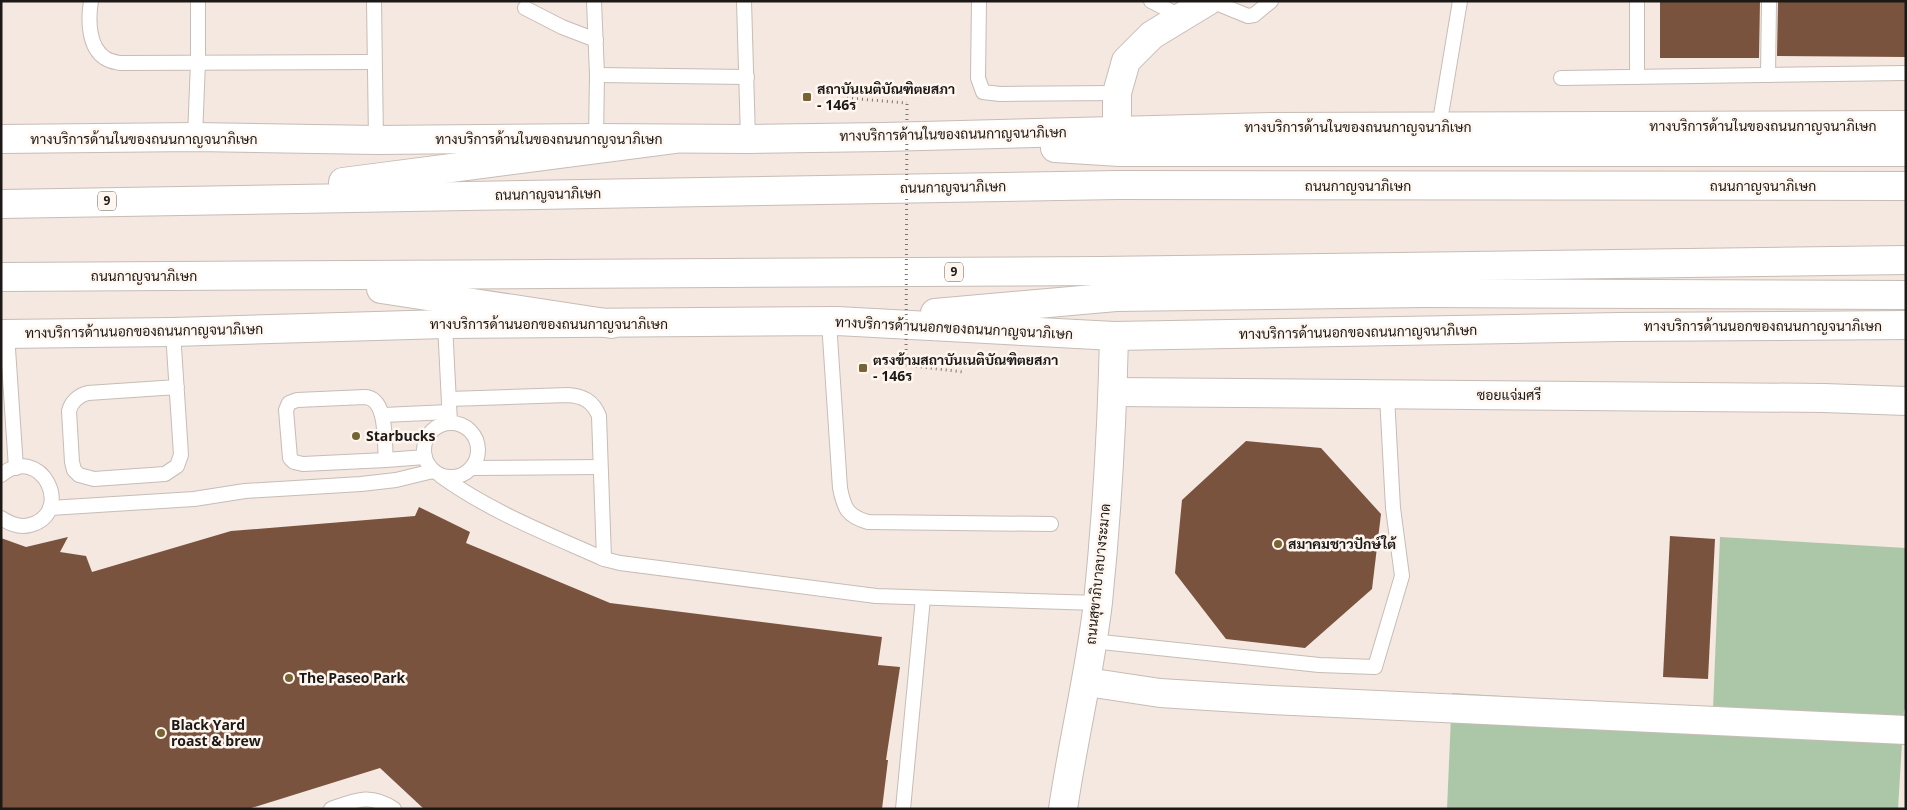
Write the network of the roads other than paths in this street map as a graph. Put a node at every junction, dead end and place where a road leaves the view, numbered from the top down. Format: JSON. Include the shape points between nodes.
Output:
{"nodes":[{"id":1,"x":91,"y":1,"type":"edge"},
{"id":2,"x":198,"y":1,"type":"edge"},
{"id":3,"x":374,"y":1,"type":"edge"},
{"id":4,"x":594,"y":1,"type":"edge"},
{"id":5,"x":744,"y":1,"type":"edge"},
{"id":6,"x":979,"y":1,"type":"edge"},
{"id":7,"x":1151,"y":1,"type":"edge"},
{"id":8,"x":1210,"y":1,"type":"edge"},
{"id":9,"x":1271,"y":1,"type":"edge"},
{"id":10,"x":1460,"y":1,"type":"edge"},
{"id":11,"x":1637,"y":1,"type":"edge"},
{"id":12,"x":1769,"y":1,"type":"edge"},
{"id":13,"x":524,"y":8,"type":"dead end"},
{"id":14,"x":1182,"y":17,"type":"junction"},
{"id":15,"x":596,"y":40,"type":"junction"},
{"id":16,"x":198,"y":62,"type":"junction"},
{"id":17,"x":374,"y":62,"type":"junction"},
{"id":18,"x":1906,"y":73,"type":"edge"},
{"id":19,"x":1768,"y":75,"type":"junction"},
{"id":20,"x":597,"y":76,"type":"junction"},
{"id":21,"x":747,"y":76,"type":"junction"},
{"id":22,"x":1637,"y":77,"type":"junction"},
{"id":23,"x":1561,"y":78,"type":"dead end"},
{"id":24,"x":1117,"y":93,"type":"junction"},
{"id":25,"x":1906,"y":125,"type":"edge"},
{"id":26,"x":1439,"y":127,"type":"junction"},
{"id":27,"x":1117,"y":130,"type":"junction"},
{"id":28,"x":195,"y":137,"type":"junction"},
{"id":29,"x":884,"y":137,"type":"junction"},
{"id":30,"x":596,"y":138,"type":"junction"},
{"id":31,"x":1,"y":139,"type":"edge"},
{"id":32,"x":674,"y":139,"type":"junction"},
{"id":33,"x":748,"y":139,"type":"junction"},
{"id":34,"x":376,"y":140,"type":"junction"},
{"id":35,"x":1906,"y":152,"type":"edge"},
{"id":36,"x":1906,"y":186,"type":"edge"},
{"id":37,"x":213,"y":199,"type":"junction"},
{"id":38,"x":1,"y":204,"type":"edge"},
{"id":39,"x":1906,"y":260,"type":"edge"},
{"id":40,"x":295,"y":276,"type":"junction"},
{"id":41,"x":1,"y":277,"type":"edge"},
{"id":42,"x":1906,"y":295,"type":"edge"},
{"id":43,"x":833,"y":322,"type":"junction"},
{"id":44,"x":445,"y":324,"type":"junction"},
{"id":45,"x":612,"y":324,"type":"junction"},
{"id":46,"x":1906,"y":325,"type":"edge"},
{"id":47,"x":173,"y":332,"type":"junction"},
{"id":48,"x":4,"y":334,"type":"edge"},
{"id":49,"x":1114,"y":336,"type":"junction"},
{"id":50,"x":177,"y":387,"type":"junction"},
{"id":51,"x":1113,"y":392,"type":"junction"},
{"id":52,"x":1388,"y":396,"type":"junction"},
{"id":53,"x":1906,"y":401,"type":"edge"},
{"id":54,"x":449,"y":411,"type":"junction"},
{"id":55,"x":382,"y":415,"type":"junction"},
{"id":56,"x":425,"y":458,"type":"junction"},
{"id":57,"x":386,"y":460,"type":"junction"},
{"id":58,"x":600,"y":467,"type":"junction"},
{"id":59,"x":16,"y":468,"type":"junction"},
{"id":60,"x":472,"y":468,"type":"junction"},
{"id":61,"x":437,"y":474,"type":"junction"},
{"id":62,"x":1,"y":475,"type":"edge"},
{"id":63,"x":50,"y":508,"type":"junction"},
{"id":64,"x":1,"y":518,"type":"edge"},
{"id":65,"x":1051,"y":524,"type":"dead end"},
{"id":66,"x":604,"y":559,"type":"junction"},
{"id":67,"x":923,"y":598,"type":"junction"},
{"id":68,"x":1098,"y":603,"type":"junction"},
{"id":69,"x":1092,"y":641,"type":"junction"},
{"id":70,"x":1087,"y":682,"type":"junction"},
{"id":71,"x":1906,"y":730,"type":"edge"},
{"id":72,"x":331,"y":809,"type":"edge"},
{"id":73,"x":394,"y":809,"type":"edge"},
{"id":74,"x":903,"y":809,"type":"edge"},
{"id":75,"x":1063,"y":809,"type":"edge"}],
"edges":[{"from":1,"to":16,"type":"lane","via":[[92,38],[96,51],[106,59],[120,63]]},
{"from":2,"to":16,"type":"lane"},
{"from":3,"to":17,"type":"lane"},
{"from":4,"to":15,"type":"lane"},
{"from":5,"to":21,"type":"lane"},
{"from":6,"to":24,"type":"lane","via":[[978,78],[983,92]]},
{"from":7,"to":14,"type":"lane"},
{"from":8,"to":9,"type":"lane","via":[[1248,16]]},
{"from":8,"to":14,"type":"main road"},
{"from":10,"to":26,"type":"lane"},
{"from":11,"to":22,"type":"lane"},
{"from":12,"to":19,"type":"lane"},
{"from":13,"to":15,"type":"lane"},
{"from":14,"to":24,"type":"main road","via":[[1152,35],[1126,61]]},
{"from":15,"to":20,"type":"lane"},
{"from":16,"to":17,"type":"lane"},
{"from":16,"to":28,"type":"lane"},
{"from":17,"to":34,"type":"lane"},
{"from":18,"to":19,"type":"lane"},
{"from":19,"to":22,"type":"lane"},
{"from":20,"to":21,"type":"lane"},
{"from":20,"to":30,"type":"lane"},
{"from":21,"to":33,"type":"lane"},
{"from":22,"to":23,"type":"lane"},
{"from":24,"to":27,"type":"main road"},
{"from":25,"to":26,"type":"main road","name":"ทางบริการด้านในของถนนกาญจนาภิเษก"},
{"from":26,"to":27,"type":"main road","name":"ทางบริการด้านในของถนนกาญจนาภิเษก"},
{"from":27,"to":29,"type":"main road","name":"ทางบริการด้านในของถนนกาญจนาภิเษก"},
{"from":28,"to":31,"type":"main road","name":"ทางบริการด้านในของถนนกาญจนาภิเษก"},
{"from":28,"to":34,"type":"main road","name":"ทางบริการด้านในของถนนกาญจนาภิเษก"},
{"from":29,"to":33,"type":"main road","name":"ทางบริการด้านในของถนนกาญจนาภิเษก"},
{"from":29,"to":35,"type":"main road","via":[[1120,152]]},
{"from":30,"to":32,"type":"main road","name":"ทางบริการด้านในของถนนกาญจนาภิเษก"},
{"from":30,"to":34,"type":"main road","name":"ทางบริการด้านในของถนนกาญจนาภิเษก"},
{"from":32,"to":33,"type":"main road","name":"ทางบริการด้านในของถนนกาญจนาภิเษก"},
{"from":32,"to":37,"type":"main road"},
{"from":36,"to":37,"type":"main road","name":"ถนนกาญจนาภิเษก","number":"9","via":[[1118,185]]},
{"from":37,"to":38,"type":"main road","name":"ถนนกาญจนาภิเษก","number":"9"},
{"from":39,"to":40,"type":"main road","name":"ถนนกาญจนาภิเษก","number":"9","via":[[1100,271]]},
{"from":40,"to":41,"type":"main road","name":"ถนนกาญจนาภิเษก","number":"9"},
{"from":40,"to":45,"type":"main road"},
{"from":42,"to":43,"type":"main road","via":[[1425,293],[1116,297]]},
{"from":43,"to":45,"type":"main road","name":"ทางบริการด้านนอกของถนนกาญจนาภิเษก"},
{"from":43,"to":49,"type":"main road","name":"ทางบริการด้านนอกของถนนกาญจนาภิเษก"},
{"from":43,"to":65,"type":"lane","via":[[840,488],[843,506],[855,518],[868,522]]},
{"from":44,"to":45,"type":"main road","name":"ทางบริการด้านนอกของถนนกาญจนาภิเษก"},
{"from":44,"to":47,"type":"main road","name":"ทางบริการด้านนอกของถนนกาญจนาภิเษก"},
{"from":44,"to":54,"type":"lane"},
{"from":46,"to":49,"type":"main road","name":"ทางบริการด้านนอกของถนนกาญจนาภิเษก"},
{"from":47,"to":48,"type":"main road","name":"ทางบริการด้านนอกของถนนกาญจนาภิเษก"},
{"from":47,"to":50,"type":"lane"},
{"from":48,"to":59,"type":"lane"},
{"from":49,"to":51,"type":"main road","name":"ถนนสุขาภิบาลบางระมาด"},
{"from":50,"to":50,"type":"lane","via":[[88,393],[78,398],[69,411],[74,470],[94,479],[165,474],[174,468],[181,455]]},
{"from":51,"to":52,"type":"main road","name":"ซอยแจ่มศรี"},
{"from":51,"to":68,"type":"main road","name":"ถนนสุขาภิบาลบางระมาด"},
{"from":52,"to":53,"type":"main road","name":"ซอยแจ่มศรี"},
{"from":52,"to":69,"type":"lane","via":[[1393,508],[1402,576],[1375,667],[1319,665]]},
{"from":54,"to":55,"type":"lane"},
{"from":54,"to":56,"type":"lane","via":[[431,430],[424,446]]},
{"from":54,"to":58,"type":"lane","via":[[568,395],[586,399],[599,416]]},
{"from":54,"to":60,"type":"lane","via":[[476,438],[478,456]]},
{"from":55,"to":57,"type":"lane"},
{"from":55,"to":57,"type":"lane","via":[[380,406],[371,397],[297,400],[286,410],[290,458],[294,462]]},
{"from":56,"to":57,"type":"lane"},
{"from":56,"to":61,"type":"lane"},
{"from":58,"to":60,"type":"lane"},
{"from":58,"to":66,"type":"lane"},
{"from":59,"to":62,"type":"lane"},
{"from":59,"to":63,"type":"lane","via":[[31,468],[47,480],[52,499]]},
{"from":60,"to":61,"type":"lane","via":[[451,478]]},
{"from":61,"to":63,"type":"lane","via":[[361,484]]},
{"from":61,"to":66,"type":"lane","via":[[492,509]]},
{"from":63,"to":64,"type":"lane","via":[[37,523],[28,526],[9,524]]},
{"from":66,"to":67,"type":"lane","via":[[620,564],[842,593]]},
{"from":67,"to":68,"type":"lane"},
{"from":67,"to":74,"type":"lane"},
{"from":68,"to":69,"type":"main road","name":"ถนนสุขาภิบาลบางระมาด"},
{"from":69,"to":70,"type":"main road","name":"ถนนสุขาภิบาลบางระมาด"},
{"from":70,"to":71,"type":"main road","via":[[1160,693]]},
{"from":70,"to":75,"type":"main road","name":"ถนนสุขาภิบาลบางระมาด"},
{"from":72,"to":73,"type":"lane","via":[[360,799],[374,799]]}]}
